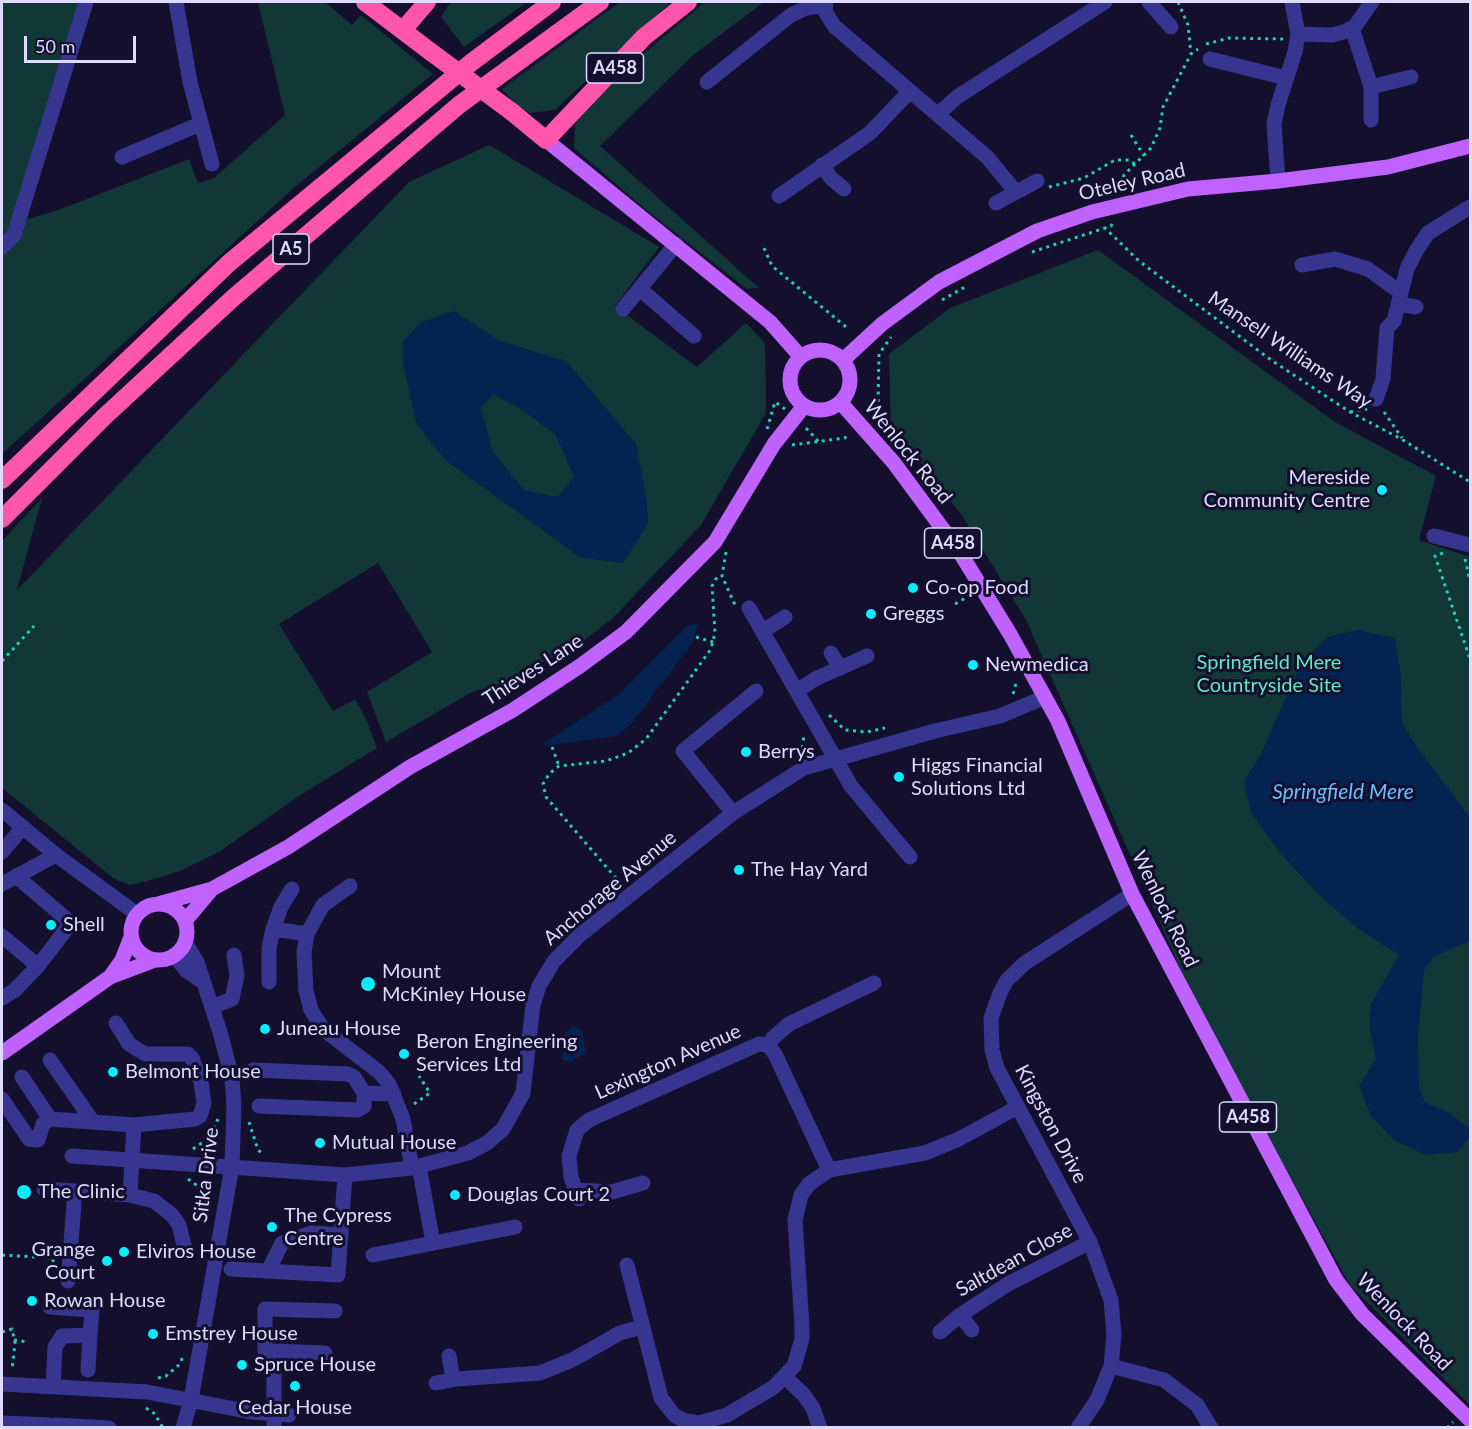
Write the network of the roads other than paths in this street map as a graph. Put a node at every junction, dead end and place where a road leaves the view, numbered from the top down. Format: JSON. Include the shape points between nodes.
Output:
{"nodes":[{"id":1,"x":86,"y":2,"type":"edge"},
{"id":2,"x":176,"y":2,"type":"edge"},
{"id":3,"x":365,"y":2,"type":"edge"},
{"id":4,"x":427,"y":2,"type":"edge"},
{"id":5,"x":552,"y":2,"type":"edge"},
{"id":6,"x":600,"y":2,"type":"edge"},
{"id":7,"x":688,"y":2,"type":"edge"},
{"id":8,"x":1105,"y":2,"type":"edge"},
{"id":9,"x":1149,"y":2,"type":"edge"},
{"id":10,"x":1292,"y":2,"type":"edge"},
{"id":11,"x":1372,"y":2,"type":"edge"},
{"id":12,"x":825,"y":3,"type":"edge"},
{"id":13,"x":1171,"y":27,"type":"dead end"},
{"id":14,"x":1352,"y":28,"type":"junction"},
{"id":15,"x":403,"y":30,"type":"junction"},
{"id":16,"x":1291,"y":37,"type":"junction"},
{"id":17,"x":1210,"y":59,"type":"dead end"},
{"id":18,"x":1412,"y":77,"type":"dead end"},
{"id":19,"x":1286,"y":78,"type":"junction"},
{"id":20,"x":707,"y":82,"type":"dead end"},
{"id":21,"x":1371,"y":87,"type":"junction"},
{"id":22,"x":910,"y":91,"type":"junction"},
{"id":23,"x":938,"y":114,"type":"junction"},
{"id":24,"x":1371,"y":120,"type":"dead end"},
{"id":25,"x":200,"y":124,"type":"junction"},
{"id":26,"x":546,"y":140,"type":"junction"},
{"id":27,"x":1470,"y":146,"type":"edge"},
{"id":28,"x":122,"y":157,"type":"dead end"},
{"id":29,"x":212,"y":164,"type":"dead end"},
{"id":30,"x":822,"y":165,"type":"junction"},
{"id":31,"x":1040,"y":182,"type":"road end"},
{"id":32,"x":1278,"y":182,"type":"junction"},
{"id":33,"x":844,"y":189,"type":"dead end"},
{"id":34,"x":1016,"y":192,"type":"junction"},
{"id":35,"x":779,"y":196,"type":"dead end"},
{"id":36,"x":996,"y":203,"type":"dead end"},
{"id":37,"x":1470,"y":207,"type":"edge"},
{"id":38,"x":676,"y":244,"type":"junction"},
{"id":39,"x":2,"y":247,"type":"edge"},
{"id":40,"x":1302,"y":265,"type":"dead end"},
{"id":41,"x":640,"y":288,"type":"junction"},
{"id":42,"x":1399,"y":298,"type":"junction"},
{"id":43,"x":1416,"y":307,"type":"dead end"},
{"id":44,"x":623,"y":309,"type":"dead end"},
{"id":45,"x":694,"y":336,"type":"dead end"},
{"id":46,"x":801,"y":357,"type":"junction"},
{"id":47,"x":843,"y":360,"type":"junction"},
{"id":48,"x":841,"y":403,"type":"junction"},
{"id":49,"x":1377,"y":405,"type":"road end"},
{"id":50,"x":804,"y":406,"type":"junction"},
{"id":51,"x":2,"y":480,"type":"edge"},
{"id":52,"x":2,"y":519,"type":"edge"},
{"id":53,"x":1434,"y":536,"type":"dead end"},
{"id":54,"x":1468,"y":552,"type":"edge"},
{"id":55,"x":749,"y":608,"type":"dead end"},
{"id":56,"x":785,"y":617,"type":"dead end"},
{"id":57,"x":763,"y":631,"type":"junction"},
{"id":58,"x":831,"y":653,"type":"dead end"},
{"id":59,"x":867,"y":656,"type":"dead end"},
{"id":60,"x":840,"y":668,"type":"junction"},
{"id":61,"x":798,"y":690,"type":"junction"},
{"id":62,"x":756,"y":691,"type":"dead end"},
{"id":63,"x":1045,"y":697,"type":"junction"},
{"id":64,"x":835,"y":759,"type":"junction"},
{"id":65,"x":2,"y":810,"type":"edge"},
{"id":66,"x":733,"y":813,"type":"junction"},
{"id":67,"x":23,"y":827,"type":"junction"},
{"id":68,"x":2,"y":852,"type":"edge"},
{"id":69,"x":56,"y":855,"type":"junction"},
{"id":70,"x":910,"y":856,"type":"dead end"},
{"id":71,"x":16,"y":876,"type":"junction"},
{"id":72,"x":2,"y":884,"type":"edge"},
{"id":73,"x":350,"y":885,"type":"dead end"},
{"id":74,"x":212,"y":889,"type":"junction"},
{"id":75,"x":292,"y":889,"type":"dead end"},
{"id":76,"x":1132,"y":894,"type":"junction"},
{"id":77,"x":158,"y":904,"type":"junction"},
{"id":78,"x":137,"y":914,"type":"junction"},
{"id":79,"x":185,"y":921,"type":"junction"},
{"id":80,"x":273,"y":929,"type":"junction"},
{"id":81,"x":307,"y":934,"type":"junction"},
{"id":82,"x":2,"y":936,"type":"edge"},
{"id":83,"x":131,"y":937,"type":"junction"},
{"id":84,"x":185,"y":942,"type":"junction"},
{"id":85,"x":174,"y":955,"type":"junction"},
{"id":86,"x":234,"y":955,"type":"dead end"},
{"id":87,"x":155,"y":960,"type":"junction"},
{"id":88,"x":38,"y":966,"type":"junction"},
{"id":89,"x":110,"y":977,"type":"junction"},
{"id":90,"x":203,"y":982,"type":"junction"},
{"id":91,"x":269,"y":982,"type":"dead end"},
{"id":92,"x":874,"y":983,"type":"dead end"},
{"id":93,"x":2,"y":998,"type":"edge"},
{"id":94,"x":212,"y":1006,"type":"junction"},
{"id":95,"x":116,"y":1023,"type":"dead end"},
{"id":96,"x":768,"y":1046,"type":"junction"},
{"id":97,"x":2,"y":1053,"type":"edge"},
{"id":98,"x":50,"y":1060,"type":"dead end"},
{"id":99,"x":253,"y":1070,"type":"dead end"},
{"id":100,"x":22,"y":1077,"type":"dead end"},
{"id":101,"x":364,"y":1093,"type":"junction"},
{"id":102,"x":394,"y":1094,"type":"junction"},
{"id":103,"x":2,"y":1099,"type":"edge"},
{"id":104,"x":259,"y":1106,"type":"dead end"},
{"id":105,"x":1016,"y":1108,"type":"junction"},
{"id":106,"x":50,"y":1119,"type":"junction"},
{"id":107,"x":93,"y":1122,"type":"junction"},
{"id":108,"x":134,"y":1125,"type":"junction"},
{"id":109,"x":72,"y":1156,"type":"dead end"},
{"id":110,"x":133,"y":1159,"type":"junction"},
{"id":111,"x":232,"y":1166,"type":"junction"},
{"id":112,"x":415,"y":1167,"type":"junction"},
{"id":113,"x":829,"y":1170,"type":"junction"},
{"id":114,"x":345,"y":1175,"type":"junction"},
{"id":115,"x":589,"y":1178,"type":"dead end"},
{"id":116,"x":643,"y":1183,"type":"dead end"},
{"id":117,"x":44,"y":1189,"type":"dead end"},
{"id":118,"x":576,"y":1190,"type":"junction"},
{"id":119,"x":75,"y":1191,"type":"junction"},
{"id":120,"x":130,"y":1195,"type":"junction"},
{"id":121,"x":515,"y":1227,"type":"dead end"},
{"id":122,"x":341,"y":1235,"type":"junction"},
{"id":123,"x":1090,"y":1242,"type":"junction"},
{"id":124,"x":433,"y":1243,"type":"junction"},
{"id":125,"x":186,"y":1252,"type":"dead end"},
{"id":126,"x":373,"y":1254,"type":"dead end"},
{"id":127,"x":627,"y":1265,"type":"dead end"},
{"id":128,"x":231,"y":1269,"type":"dead end"},
{"id":129,"x":268,"y":1271,"type":"junction"},
{"id":130,"x":69,"y":1274,"type":"road end"},
{"id":131,"x":50,"y":1307,"type":"dead end"},
{"id":132,"x":335,"y":1311,"type":"dead end"},
{"id":133,"x":960,"y":1315,"type":"junction"},
{"id":134,"x":641,"y":1327,"type":"junction"},
{"id":135,"x":972,"y":1330,"type":"dead end"},
{"id":136,"x":940,"y":1332,"type":"dead end"},
{"id":137,"x":90,"y":1335,"type":"junction"},
{"id":138,"x":274,"y":1351,"type":"junction"},
{"id":139,"x":325,"y":1353,"type":"dead end"},
{"id":140,"x":449,"y":1356,"type":"dead end"},
{"id":141,"x":1111,"y":1366,"type":"junction"},
{"id":142,"x":88,"y":1370,"type":"dead end"},
{"id":143,"x":785,"y":1377,"type":"junction"},
{"id":144,"x":453,"y":1380,"type":"junction"},
{"id":145,"x":436,"y":1383,"type":"dead end"},
{"id":146,"x":6,"y":1384,"type":"edge"},
{"id":147,"x":53,"y":1386,"type":"junction"},
{"id":148,"x":191,"y":1400,"type":"junction"},
{"id":149,"x":289,"y":1416,"type":"dead end"},
{"id":150,"x":1470,"y":1420,"type":"edge"},
{"id":151,"x":273,"y":1421,"type":"edge"},
{"id":152,"x":2,"y":1423,"type":"edge"},
{"id":153,"x":109,"y":1428,"type":"edge"},
{"id":154,"x":183,"y":1428,"type":"edge"},
{"id":155,"x":820,"y":1428,"type":"edge"},
{"id":156,"x":1078,"y":1428,"type":"edge"},
{"id":157,"x":1211,"y":1428,"type":"edge"}],
"edges":[{"from":1,"to":39,"type":"street","via":[[14,235]]},
{"from":2,"to":25,"type":"street"},
{"from":3,"to":15,"type":"highway"},
{"from":4,"to":15,"type":"highway"},
{"from":5,"to":51,"type":"highway","number":"A5","via":[[408,114],[229,263]]},
{"from":6,"to":52,"type":"highway","number":"A5","via":[[459,105],[242,290],[104,417]]},
{"from":7,"to":26,"type":"highway","number":"A458","via":[[644,37]]},
{"from":8,"to":23,"type":"street","via":[[988,76]]},
{"from":9,"to":13,"type":"street"},
{"from":10,"to":16,"type":"street"},
{"from":11,"to":14,"type":"street"},
{"from":12,"to":20,"type":"street","via":[[791,15]]},
{"from":12,"to":22,"type":"street","via":[[834,26]]},
{"from":14,"to":16,"type":"street","via":[[1332,35]]},
{"from":14,"to":21,"type":"street"},
{"from":15,"to":26,"type":"highway","bridge":true},
{"from":16,"to":19,"type":"street","via":[[1295,52]]},
{"from":17,"to":19,"type":"street"},
{"from":18,"to":21,"type":"street"},
{"from":19,"to":32,"type":"street","via":[[1274,124]]},
{"from":21,"to":24,"type":"street"},
{"from":22,"to":23,"type":"street"},
{"from":22,"to":30,"type":"street","via":[[870,133]]},
{"from":23,"to":34,"type":"street","via":[[1000,170]]},
{"from":25,"to":28,"type":"street"},
{"from":25,"to":29,"type":"street"},
{"from":26,"to":38,"type":"main road"},
{"from":27,"to":32,"type":"main road","name":"Oteley Road","via":[[1388,167]]},
{"from":30,"to":33,"type":"street"},
{"from":30,"to":35,"type":"street"},
{"from":31,"to":34,"type":"street"},
{"from":32,"to":47,"type":"main road","name":"Oteley Road","via":[[1188,189],[1147,197],[1037,231],[923,293]]},
{"from":34,"to":36,"type":"street"},
{"from":37,"to":42,"type":"street","via":[[1428,233],[1416,251]]},
{"from":38,"to":41,"type":"street"},
{"from":38,"to":46,"type":"main road","via":[[770,322]]},
{"from":40,"to":42,"type":"street","via":[[1346,257],[1368,269]]},
{"from":41,"to":44,"type":"street"},
{"from":41,"to":45,"type":"street"},
{"from":42,"to":43,"type":"street"},
{"from":42,"to":49,"type":"street","via":[[1394,321],[1385,337]]},
{"from":46,"to":47,"type":"main road","via":[[809,352],[827,351]]},
{"from":46,"to":50,"type":"main road","via":[[790,382],[796,399]]},
{"from":47,"to":48,"type":"main road","via":[[850,377]]},
{"from":48,"to":50,"type":"main road","via":[[823,411]]},
{"from":48,"to":63,"type":"main road","name":"Wenlock Road","number":"A458","via":[[894,463],[959,551]]},
{"from":50,"to":74,"type":"main road","name":"Thieves Lane","via":[[774,444],[715,542],[626,632],[513,710],[410,767],[288,847]]},
{"from":53,"to":54,"type":"street"},
{"from":55,"to":57,"type":"street"},
{"from":56,"to":57,"type":"street"},
{"from":57,"to":61,"type":"street"},
{"from":58,"to":60,"type":"street"},
{"from":59,"to":60,"type":"street"},
{"from":60,"to":61,"type":"street"},
{"from":61,"to":64,"type":"street"},
{"from":62,"to":66,"type":"street","via":[[683,752]]},
{"from":63,"to":64,"type":"street","name":"Anchorage Avenue","via":[[1000,716]]},
{"from":63,"to":76,"type":"main road","name":"Wenlock Road","number":"A458"},
{"from":64,"to":66,"type":"street","name":"Anchorage Avenue","via":[[804,768]]},
{"from":64,"to":70,"type":"street","via":[[851,786]]},
{"from":65,"to":67,"type":"street"},
{"from":66,"to":112,"type":"street","name":"Anchorage Avenue","via":[[580,935],[554,962],[539,986],[521,1034],[523,1093],[503,1129],[468,1154]]},
{"from":67,"to":68,"type":"street"},
{"from":67,"to":69,"type":"street"},
{"from":69,"to":71,"type":"street"},
{"from":69,"to":78,"type":"street"},
{"from":71,"to":72,"type":"street"},
{"from":71,"to":88,"type":"street","via":[[71,923]]},
{"from":73,"to":81,"type":"street","via":[[323,905]]},
{"from":74,"to":77,"type":"main road"},
{"from":74,"to":79,"type":"main road"},
{"from":75,"to":80,"type":"street"},
{"from":76,"to":105,"type":"street","name":"Kingston Drive","via":[[1038,953],[1016,971],[1000,993],[991,1018],[992,1050],[996,1068]]},
{"from":76,"to":150,"type":"main road","name":"Wenlock Road","number":"A458","via":[[1336,1280],[1362,1314]]},
{"from":77,"to":78,"type":"main road"},
{"from":77,"to":79,"type":"main road","via":[[169,906]]},
{"from":78,"to":83,"type":"main road"},
{"from":79,"to":84,"type":"main road"},
{"from":80,"to":81,"type":"street"},
{"from":80,"to":91,"type":"street"},
{"from":81,"to":102,"type":"street","via":[[304,972],[311,1010],[323,1029],[379,1072]]},
{"from":82,"to":88,"type":"street"},
{"from":83,"to":87,"type":"main road","via":[[139,952]]},
{"from":83,"to":89,"type":"main road"},
{"from":84,"to":85,"type":"main road"},
{"from":84,"to":90,"type":"street","name":"Sitka Drive"},
{"from":85,"to":87,"type":"main road"},
{"from":85,"to":90,"type":"street","name":"Sitka Drive"},
{"from":86,"to":94,"type":"street","via":[[237,976],[232,999]]},
{"from":87,"to":89,"type":"main road"},
{"from":88,"to":93,"type":"street"},
{"from":89,"to":97,"type":"main road"},
{"from":90,"to":94,"type":"street","name":"Sitka Drive"},
{"from":92,"to":96,"type":"street","via":[[789,1024]]},
{"from":94,"to":111,"type":"street","name":"Sitka Drive","via":[[232,1078]]},
{"from":95,"to":108,"type":"street","via":[[129,1044],[146,1054],[188,1054],[204,1095],[200,1116],[195,1119]]},
{"from":96,"to":113,"type":"street","name":"Lexington Avenue"},
{"from":96,"to":118,"type":"street","name":"Lexington Avenue","via":[[747,1048],[589,1120],[577,1130],[571,1143],[569,1165]]},
{"from":98,"to":107,"type":"street"},
{"from":99,"to":101,"type":"street","via":[[348,1074]]},
{"from":100,"to":106,"type":"street"},
{"from":101,"to":102,"type":"street"},
{"from":101,"to":104,"type":"street","via":[[364,1106],[358,1110]]},
{"from":102,"to":112,"type":"street"},
{"from":103,"to":106,"type":"street","via":[[29,1139],[38,1140],[43,1124]]},
{"from":105,"to":113,"type":"street","via":[[925,1153]]},
{"from":105,"to":123,"type":"street","name":"Kingston Drive"},
{"from":106,"to":107,"type":"street"},
{"from":107,"to":108,"type":"street"},
{"from":108,"to":110,"type":"street"},
{"from":109,"to":110,"type":"street","name":"Anchorage Avenue"},
{"from":110,"to":111,"type":"street","name":"Anchorage Avenue"},
{"from":110,"to":120,"type":"street"},
{"from":111,"to":114,"type":"street","name":"Anchorage Avenue"},
{"from":111,"to":148,"type":"street","name":"Sitka Drive"},
{"from":112,"to":114,"type":"street","name":"Anchorage Avenue"},
{"from":112,"to":124,"type":"street"},
{"from":113,"to":143,"type":"street","via":[[801,1195],[795,1220],[802,1339],[794,1366]]},
{"from":114,"to":122,"type":"street"},
{"from":115,"to":118,"type":"street"},
{"from":116,"to":118,"type":"street","via":[[612,1192]]},
{"from":117,"to":119,"type":"street"},
{"from":119,"to":120,"type":"street"},
{"from":119,"to":130,"type":"street"},
{"from":120,"to":125,"type":"street","via":[[154,1202],[172,1215],[179,1225]]},
{"from":121,"to":124,"type":"street"},
{"from":122,"to":129,"type":"street","via":[[311,1233],[282,1244]]},
{"from":122,"to":129,"type":"street","via":[[338,1275]]},
{"from":123,"to":133,"type":"street","name":"Saltdean Close","via":[[1025,1274]]},
{"from":123,"to":141,"type":"street","name":"Kingston Drive","via":[[1111,1300]]},
{"from":124,"to":126,"type":"street"},
{"from":127,"to":134,"type":"street"},
{"from":128,"to":129,"type":"street"},
{"from":131,"to":137,"type":"street","via":[[92,1310]]},
{"from":132,"to":138,"type":"street","via":[[265,1309],[265,1351]]},
{"from":133,"to":135,"type":"street","name":"Saltdean Close"},
{"from":133,"to":136,"type":"street","name":"Saltdean Close"},
{"from":134,"to":143,"type":"street","via":[[661,1398],[675,1416],[686,1421],[699,1423],[727,1415]]},
{"from":134,"to":144,"type":"street","via":[[620,1333],[540,1373]]},
{"from":137,"to":142,"type":"street"},
{"from":137,"to":147,"type":"street","via":[[62,1336],[57,1342]]},
{"from":138,"to":139,"type":"street"},
{"from":138,"to":151,"type":"street"},
{"from":140,"to":144,"type":"street"},
{"from":141,"to":156,"type":"street","name":"Kingston Drive"},
{"from":141,"to":157,"type":"street","via":[[1164,1380],[1197,1406]]},
{"from":143,"to":155,"type":"street","via":[[813,1408]]},
{"from":144,"to":145,"type":"street"},
{"from":146,"to":147,"type":"street"},
{"from":147,"to":148,"type":"street","via":[[147,1392]]},
{"from":148,"to":151,"type":"street"},
{"from":148,"to":154,"type":"street","name":"Sitka Drive"},
{"from":149,"to":151,"type":"street"},
{"from":152,"to":153,"type":"street"}]}
